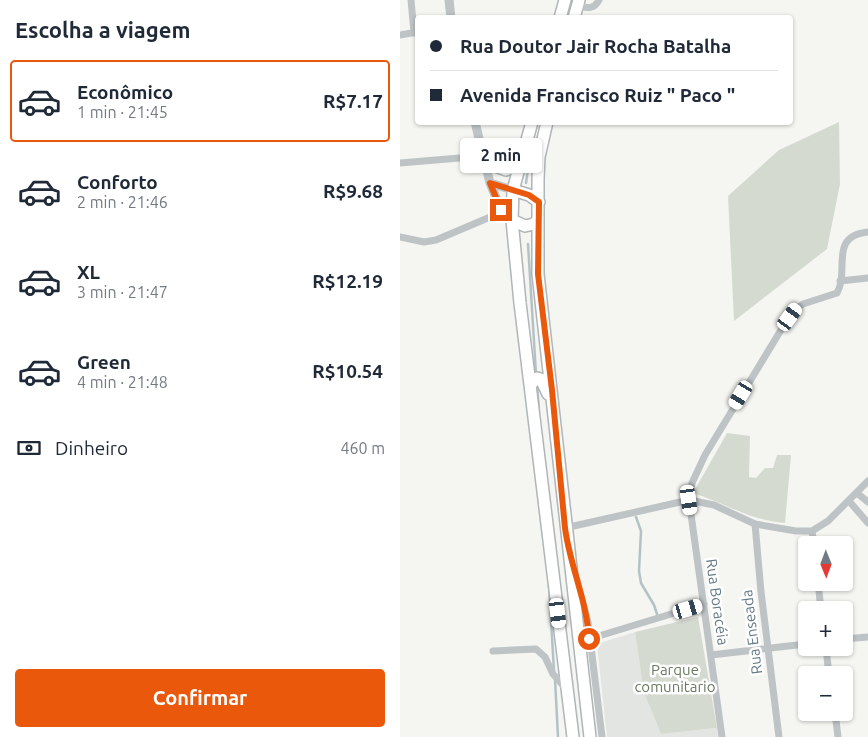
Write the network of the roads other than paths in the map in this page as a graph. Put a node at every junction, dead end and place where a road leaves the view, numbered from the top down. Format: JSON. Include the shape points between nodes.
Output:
{"nodes":[{"id":1,"x":411,"y":0,"type":"edge"},
{"id":2,"x":449,"y":0,"type":"edge"},
{"id":3,"x":565,"y":0,"type":"edge"},
{"id":4,"x":599,"y":0,"type":"edge"},
{"id":5,"x":577,"y":8,"type":"edge"},
{"id":6,"x":451,"y":15,"type":"edge"},
{"id":7,"x":561,"y":15,"type":"edge"},
{"id":8,"x":415,"y":26,"type":"edge"},
{"id":9,"x":415,"y":32,"type":"edge"},
{"id":10,"x":400,"y":35,"type":"edge"},
{"id":11,"x":476,"y":125,"type":"edge"},
{"id":12,"x":531,"y":125,"type":"edge"},
{"id":13,"x":546,"y":125,"type":"edge"},
{"id":14,"x":484,"y":159,"type":"junction"},
{"id":15,"x":400,"y":163,"type":"edge"},
{"id":16,"x":521,"y":164,"type":"junction"},
{"id":17,"x":490,"y":183,"type":"junction"},
{"id":18,"x":512,"y":190,"type":"junction"},
{"id":19,"x":539,"y":202,"type":"junction"},
{"id":20,"x":502,"y":212,"type":"junction"},
{"id":21,"x":512,"y":220,"type":"junction"},
{"id":22,"x":537,"y":221,"type":"junction"},
{"id":23,"x":868,"y":232,"type":"edge"},
{"id":24,"x":400,"y":237,"type":"edge"},
{"id":25,"x":868,"y":278,"type":"edge"},
{"id":26,"x":840,"y":280,"type":"junction"},
{"id":27,"x":530,"y":385,"type":"junction"},
{"id":28,"x":554,"y":415,"type":"junction"},
{"id":29,"x":868,"y":481,"type":"edge"},
{"id":30,"x":857,"y":492,"type":"junction"},
{"id":31,"x":689,"y":500,"type":"junction"},
{"id":32,"x":849,"y":501,"type":"junction"},
{"id":33,"x":868,"y":502,"type":"edge"},
{"id":34,"x":868,"y":523,"type":"edge"},
{"id":35,"x":755,"y":524,"type":"junction"},
{"id":36,"x":565,"y":528,"type":"junction"},
{"id":37,"x":812,"y":530,"type":"junction"},
{"id":38,"x":813,"y":536,"type":"edge"},
{"id":39,"x":568,"y":549,"type":"junction"},
{"id":40,"x":704,"y":604,"type":"junction"},
{"id":41,"x":868,"y":637,"type":"edge"},
{"id":42,"x":853,"y":638,"type":"edge"},
{"id":43,"x":589,"y":639,"type":"junction"},
{"id":44,"x":798,"y":645,"type":"edge"},
{"id":45,"x":767,"y":650,"type":"junction"},
{"id":46,"x":493,"y":651,"type":"dead end"},
{"id":47,"x":711,"y":655,"type":"junction"},
{"id":48,"x":567,"y":690,"type":"junction"},
{"id":49,"x":836,"y":721,"type":"edge"},
{"id":50,"x":573,"y":737,"type":"edge"},
{"id":51,"x":590,"y":737,"type":"edge"},
{"id":52,"x":602,"y":737,"type":"edge"},
{"id":53,"x":722,"y":737,"type":"edge"},
{"id":54,"x":778,"y":737,"type":"edge"},
{"id":55,"x":838,"y":737,"type":"edge"}],
"edges":[{"from":1,"to":8,"type":"street"},
{"from":2,"to":6,"type":"street"},
{"from":3,"to":7,"type":"main road"},
{"from":4,"to":5,"type":"street","via":[[595,7]]},
{"from":9,"to":10,"type":"street"},
{"from":11,"to":14,"type":"street"},
{"from":12,"to":16,"type":"main road"},
{"from":13,"to":19,"type":"main road","via":[[539,157]]},
{"from":14,"to":15,"type":"street"},
{"from":14,"to":16,"type":"main road","via":[[506,170]]},
{"from":14,"to":17,"type":"street"},
{"from":16,"to":18,"type":"main road"},
{"from":17,"to":18,"type":"street"},
{"from":17,"to":20,"type":"street"},
{"from":18,"to":19,"type":"main road"},
{"from":18,"to":21,"type":"main road"},
{"from":19,"to":22,"type":"main road"},
{"from":20,"to":21,"type":"street"},
{"from":20,"to":24,"type":"street","via":[[436,240],[424,242]]},
{"from":21,"to":22,"type":"main road","via":[[525,226]]},
{"from":21,"to":27,"type":"main road"},
{"from":22,"to":28,"type":"main road","via":[[539,283]]},
{"from":23,"to":26,"type":"street","via":[[852,236],[846,242],[842,250]]},
{"from":25,"to":26,"type":"street"},
{"from":26,"to":31,"type":"street","via":[[837,292],[803,304],[784,325],[705,455],[692,483]]},
{"from":27,"to":28,"type":"main road","via":[[537,378],[543,381]]},
{"from":27,"to":48,"type":"main road"},
{"from":28,"to":36,"type":"main road"},
{"from":29,"to":30,"type":"street"},
{"from":30,"to":32,"type":"street"},
{"from":30,"to":33,"type":"street"},
{"from":31,"to":35,"type":"street","via":[[714,505]]},
{"from":31,"to":36,"type":"street"},
{"from":31,"to":40,"type":"street","name":"Rua Boracéia"},
{"from":32,"to":34,"type":"street"},
{"from":32,"to":37,"type":"street","via":[[828,522]]},
{"from":35,"to":37,"type":"street"},
{"from":35,"to":45,"type":"street","name":"Rua Enseada"},
{"from":36,"to":39,"type":"main road"},
{"from":37,"to":38,"type":"street"},
{"from":39,"to":43,"type":"street","via":[[586,611]]},
{"from":39,"to":51,"type":"main road"},
{"from":40,"to":43,"type":"street"},
{"from":40,"to":47,"type":"street","name":"Rua Boracéia"},
{"from":41,"to":42,"type":"street"},
{"from":43,"to":52,"type":"street"},
{"from":44,"to":45,"type":"street"},
{"from":45,"to":47,"type":"street"},
{"from":45,"to":54,"type":"street","name":"Rua Enseada"},
{"from":46,"to":48,"type":"street","via":[[536,649]]},
{"from":47,"to":53,"type":"street","name":"Rua Boracéia"},
{"from":48,"to":50,"type":"main road"},
{"from":49,"to":55,"type":"street"}]}
